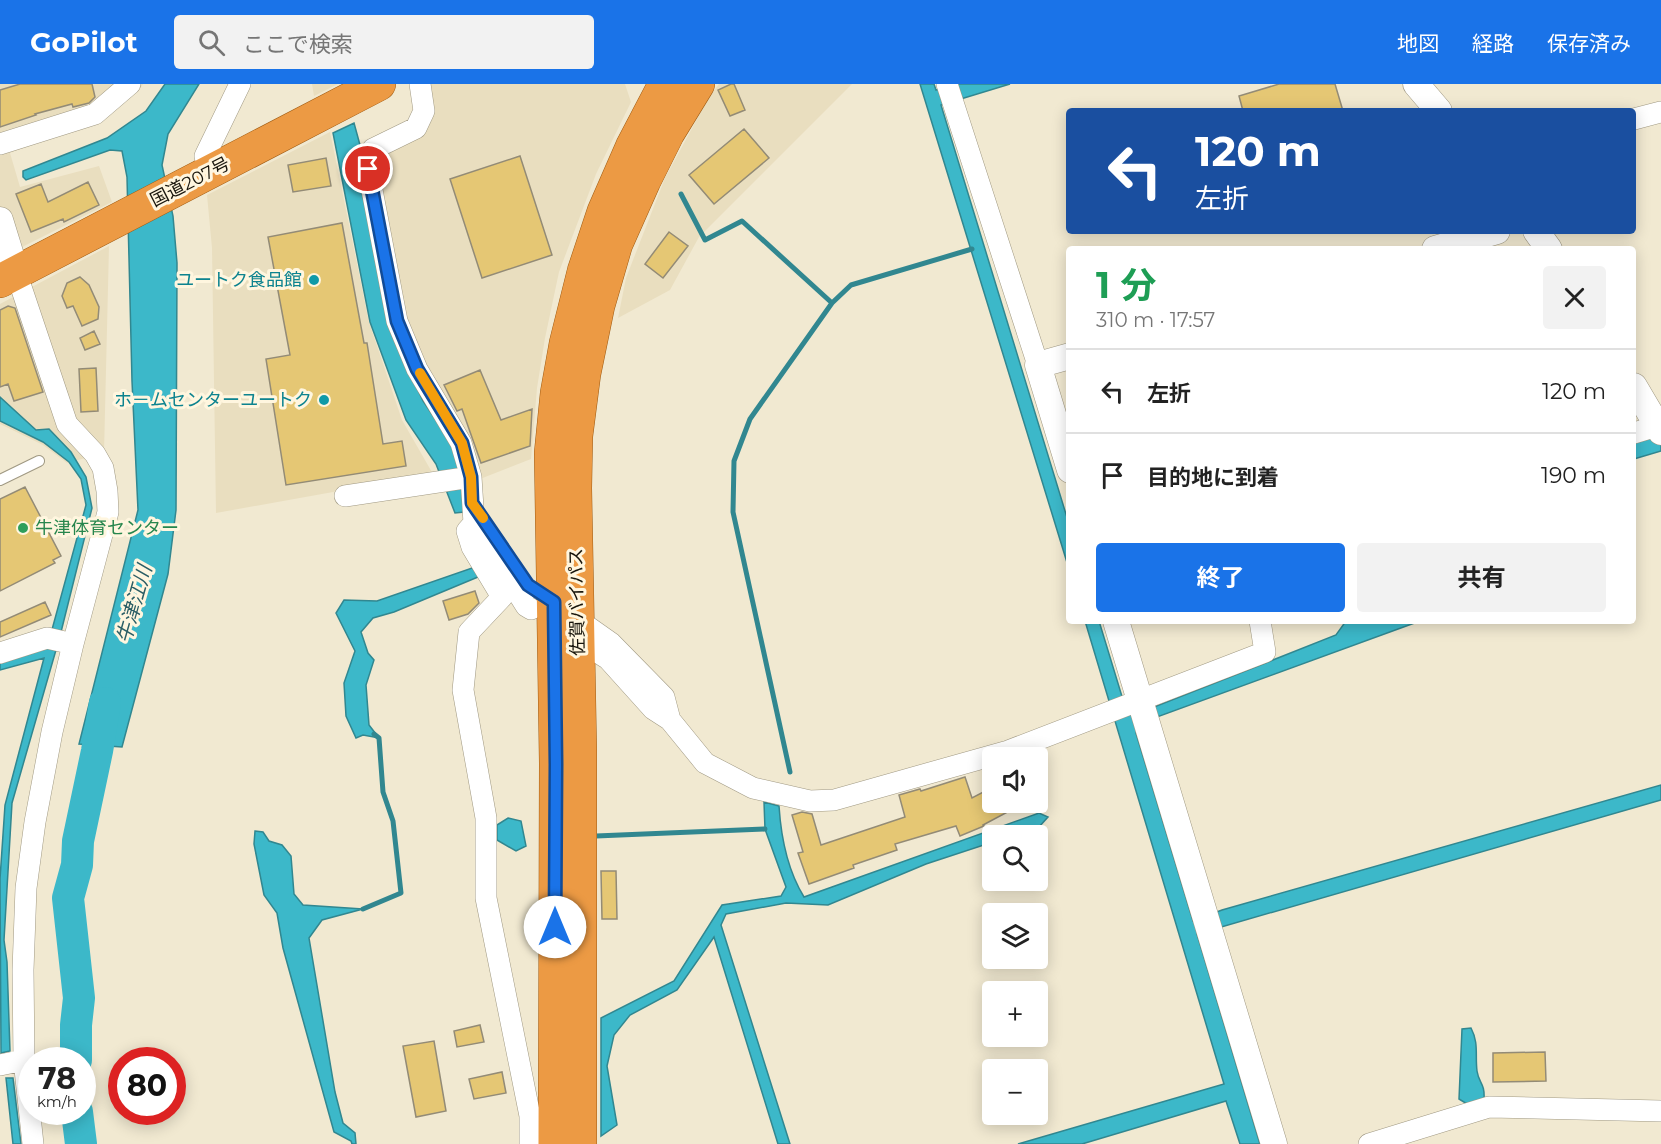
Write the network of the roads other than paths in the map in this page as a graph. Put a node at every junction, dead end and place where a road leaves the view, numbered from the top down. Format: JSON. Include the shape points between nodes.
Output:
{"nodes":[{"id":1,"x":129,"y":84,"type":"edge"},
{"id":2,"x":240,"y":84,"type":"edge"},
{"id":3,"x":379,"y":84,"type":"edge"},
{"id":4,"x":420,"y":84,"type":"edge"},
{"id":5,"x":665,"y":84,"type":"edge"},
{"id":6,"x":698,"y":84,"type":"edge"},
{"id":7,"x":946,"y":84,"type":"edge"},
{"id":8,"x":1416,"y":84,"type":"edge"},
{"id":9,"x":1436,"y":108,"type":"edge"},
{"id":10,"x":1661,"y":112,"type":"edge"},
{"id":11,"x":1636,"y":118,"type":"edge"},
{"id":12,"x":0,"y":144,"type":"edge"},
{"id":13,"x":203,"y":176,"type":"junction"},
{"id":14,"x":0,"y":220,"type":"edge"},
{"id":15,"x":1487,"y":234,"type":"edge"},
{"id":16,"x":1445,"y":246,"type":"edge"},
{"id":17,"x":8,"y":276,"type":"edge"},
{"id":18,"x":1066,"y":357,"type":"edge"},
{"id":19,"x":1038,"y":365,"type":"junction"},
{"id":20,"x":1636,"y":391,"type":"edge"},
{"id":21,"x":1651,"y":430,"type":"edge"},
{"id":22,"x":1066,"y":457,"type":"edge"},
{"id":23,"x":39,"y":461,"type":"dead end"},
{"id":24,"x":471,"y":477,"type":"junction"},
{"id":25,"x":0,"y":480,"type":"edge"},
{"id":26,"x":345,"y":496,"type":"dead end"},
{"id":27,"x":473,"y":513,"type":"junction"},
{"id":28,"x":554,"y":610,"type":"junction"},
{"id":29,"x":1116,"y":624,"type":"edge"},
{"id":30,"x":1260,"y":624,"type":"edge"},
{"id":31,"x":61,"y":641,"type":"junction"},
{"id":32,"x":597,"y":652,"type":"dead end"},
{"id":33,"x":0,"y":653,"type":"edge"},
{"id":34,"x":1126,"y":706,"type":"junction"},
{"id":35,"x":670,"y":720,"type":"junction"},
{"id":36,"x":12,"y":1062,"type":"edge"},
{"id":37,"x":519,"y":1065,"type":"junction"},
{"id":38,"x":555,"y":1067,"type":"junction"},
{"id":39,"x":1661,"y":1111,"type":"edge"},
{"id":40,"x":33,"y":1144,"type":"edge"},
{"id":41,"x":530,"y":1144,"type":"edge"},
{"id":42,"x":555,"y":1144,"type":"edge"},
{"id":43,"x":580,"y":1144,"type":"edge"},
{"id":44,"x":1274,"y":1144,"type":"edge"},
{"id":45,"x":1369,"y":1144,"type":"edge"}],
"edges":[{"from":1,"to":12,"type":"street","via":[[94,114]]},
{"from":2,"to":13,"type":"street","via":[[205,156]]},
{"from":3,"to":13,"type":"highway","name":"国道207号"},
{"from":4,"to":24,"type":"street","via":[[423,111],[416,128],[373,149],[368,169],[397,321],[417,369],[462,443]]},
{"from":5,"to":28,"type":"highway","name":"佐賀バイパス","via":[[604,211],[566,343],[551,453]]},
{"from":6,"to":28,"type":"highway","name":"佐賀バイパス","via":[[668,133],[616,244],[598,306],[584,374],[576,436],[575,488]]},
{"from":7,"to":19,"type":"street"},
{"from":8,"to":9,"type":"street"},
{"from":10,"to":11,"type":"street"},
{"from":13,"to":17,"type":"highway","name":"国道207号"},
{"from":14,"to":17,"type":"street"},
{"from":15,"to":16,"type":"street"},
{"from":17,"to":31,"type":"street","via":[[67,424],[95,454],[103,468],[107,491],[108,512]]},
{"from":18,"to":19,"type":"street"},
{"from":19,"to":22,"type":"street"},
{"from":20,"to":21,"type":"street"},
{"from":23,"to":25,"type":"lane"},
{"from":24,"to":26,"type":"street"},
{"from":24,"to":27,"type":"street"},
{"from":27,"to":28,"type":"street","via":[[528,585]]},
{"from":27,"to":37,"type":"street","via":[[467,531],[472,548],[502,597],[469,632],[463,690],[486,818],[486,898]]},
{"from":28,"to":35,"type":"street","via":[[611,643],[664,698]]},
{"from":28,"to":38,"type":"highway","name":"佐賀バイパス"},
{"from":28,"to":43,"type":"highway","name":"佐賀バイパス","via":[[580,752]]},
{"from":29,"to":34,"type":"street"},
{"from":30,"to":34,"type":"street","via":[[1265,652]]},
{"from":31,"to":33,"type":"street"},
{"from":31,"to":36,"type":"street","via":[[52,732],[26,888],[23,970]]},
{"from":32,"to":35,"type":"street","via":[[653,709]]},
{"from":34,"to":35,"type":"street","via":[[1008,751],[834,800],[810,801],[753,788],[705,763]]},
{"from":34,"to":44,"type":"street","via":[[1148,728]]},
{"from":36,"to":40,"type":"street"},
{"from":37,"to":38,"type":"street"},
{"from":37,"to":41,"type":"street","via":[[530,1116]]},
{"from":38,"to":42,"type":"highway","name":"佐賀バイパス"},
{"from":39,"to":45,"type":"street","via":[[1489,1107]]}]}
